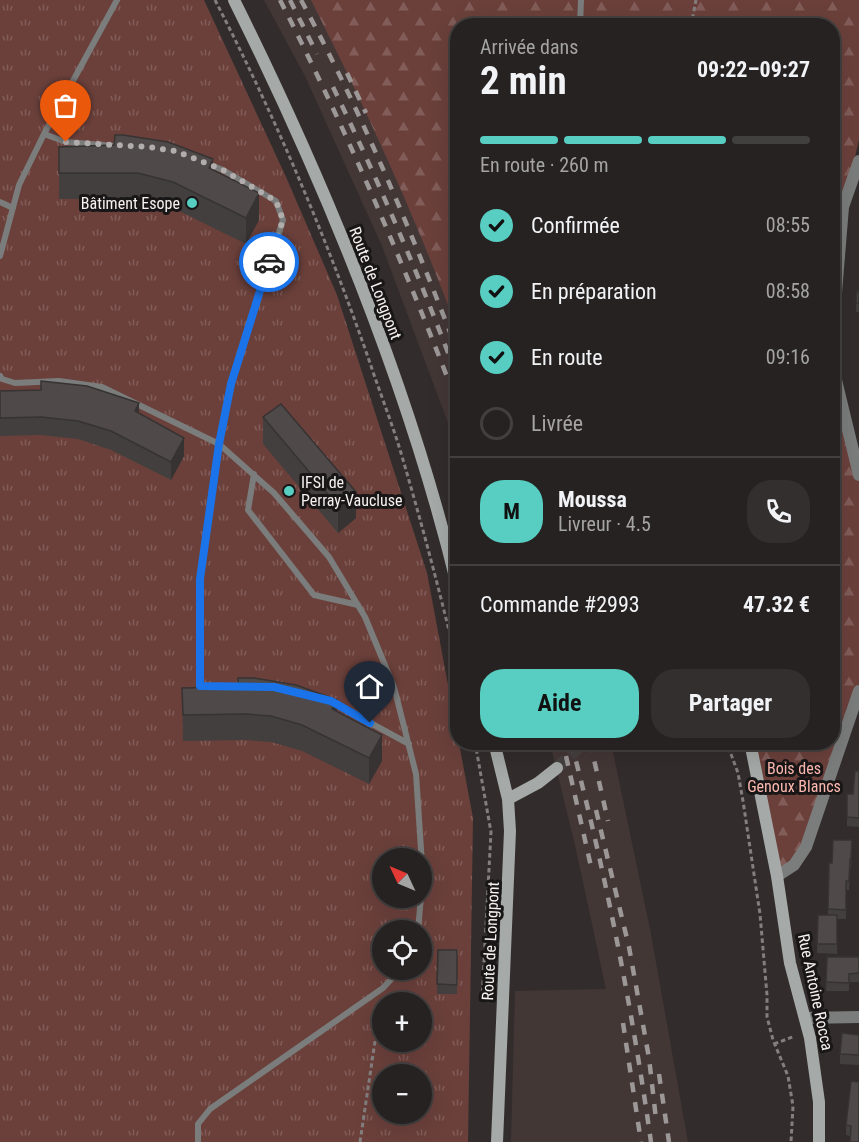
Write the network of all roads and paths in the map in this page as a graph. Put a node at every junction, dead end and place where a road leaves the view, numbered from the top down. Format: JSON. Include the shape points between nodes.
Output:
{"nodes":[{"id":1,"x":117,"y":0,"type":"edge"},
{"id":2,"x":214,"y":0,"type":"edge"},
{"id":3,"x":234,"y":0,"type":"edge"},
{"id":4,"x":581,"y":0,"type":"edge"},
{"id":5,"x":696,"y":0,"type":"edge"},
{"id":6,"x":580,"y":18,"type":"edge"},
{"id":7,"x":693,"y":18,"type":"edge"},
{"id":8,"x":44,"y":134,"type":"junction"},
{"id":9,"x":126,"y":146,"type":"edge"},
{"id":10,"x":859,"y":161,"type":"edge"},
{"id":11,"x":204,"y":162,"type":"edge"},
{"id":12,"x":0,"y":202,"type":"edge"},
{"id":13,"x":13,"y":208,"type":"junction"},
{"id":14,"x":840,"y":244,"type":"edge"},
{"id":15,"x":0,"y":255,"type":"edge"},
{"id":16,"x":0,"y":376,"type":"edge"},
{"id":17,"x":840,"y":400,"type":"edge"},
{"id":18,"x":219,"y":444,"type":"junction"},
{"id":19,"x":254,"y":474,"type":"junction"},
{"id":20,"x":859,"y":476,"type":"edge"},
{"id":21,"x":450,"y":556,"type":"edge"},
{"id":22,"x":358,"y":605,"type":"junction"},
{"id":23,"x":450,"y":636,"type":"edge"},
{"id":24,"x":253,"y":686,"type":"edge"},
{"id":25,"x":859,"y":691,"type":"edge"},
{"id":26,"x":319,"y":699,"type":"edge"},
{"id":27,"x":409,"y":744,"type":"junction"},
{"id":28,"x":840,"y":747,"type":"edge"},
{"id":29,"x":476,"y":750,"type":"edge"},
{"id":30,"x":496,"y":750,"type":"edge"},
{"id":31,"x":728,"y":750,"type":"edge"},
{"id":32,"x":752,"y":750,"type":"edge"},
{"id":33,"x":839,"y":750,"type":"edge"},
{"id":34,"x":557,"y":768,"type":"tunnel mouth"},
{"id":35,"x":508,"y":800,"type":"junction"},
{"id":36,"x":421,"y":848,"type":"edge"},
{"id":37,"x":777,"y":876,"type":"junction"},
{"id":38,"x":391,"y":980,"type":"edge"},
{"id":39,"x":383,"y":988,"type":"junction"},
{"id":40,"x":504,"y":1002,"type":"junction"},
{"id":41,"x":859,"y":1017,"type":"edge"},
{"id":42,"x":805,"y":1018,"type":"junction"},
{"id":43,"x":808,"y":1031,"type":"junction"},
{"id":44,"x":774,"y":1044,"type":"junction"},
{"id":45,"x":198,"y":1142,"type":"edge"},
{"id":46,"x":360,"y":1142,"type":"edge"},
{"id":47,"x":497,"y":1142,"type":"edge"},
{"id":48,"x":791,"y":1142,"type":"edge"},
{"id":49,"x":819,"y":1142,"type":"edge"}],
"edges":[{"from":1,"to":8,"type":"lane"},
{"from":2,"to":23,"type":"path","via":[[317,220],[348,298],[401,451]]},
{"from":3,"to":21,"type":"main road","name":"Route de Longpont","via":[[315,172],[364,293],[411,425]]},
{"from":4,"to":6,"type":"lane"},
{"from":5,"to":7,"type":"path"},
{"from":8,"to":9,"type":"lane","via":[[66,142]]},
{"from":8,"to":13,"type":"lane","via":[[19,185]]},
{"from":10,"to":14,"type":"street","via":[[843,207]]},
{"from":11,"to":18,"type":"lane","via":[[276,201],[283,220],[231,384]]},
{"from":12,"to":13,"type":"lane"},
{"from":13,"to":15,"type":"lane"},
{"from":16,"to":18,"type":"lane","via":[[15,383],[59,381],[102,387]]},
{"from":17,"to":20,"type":"street"},
{"from":18,"to":19,"type":"lane"},
{"from":18,"to":24,"type":"lane","via":[[200,579],[200,686]]},
{"from":19,"to":22,"type":"lane","via":[[329,557]]},
{"from":19,"to":22,"type":"lane","via":[[248,510],[314,595]]},
{"from":22,"to":27,"type":"lane","via":[[394,687]]},
{"from":25,"to":28,"type":"street"},
{"from":26,"to":27,"type":"lane","via":[[331,701]]},
{"from":27,"to":36,"type":"lane","via":[[416,774]]},
{"from":29,"to":40,"type":"path","via":[[491,832],[482,1000]]},
{"from":30,"to":35,"type":"main road","name":"Route de Longpont"},
{"from":31,"to":44,"type":"path","via":[[738,773],[743,801],[760,914],[767,1017]]},
{"from":32,"to":37,"type":"main road","name":"Rue Antoine Rocca"},
{"from":33,"to":37,"type":"street","via":[[806,847],[794,865]]},
{"from":34,"to":35,"type":"main road"},
{"from":35,"to":40,"type":"main road","name":"Route de Longpont"},
{"from":37,"to":42,"type":"main road","name":"Rue Antoine Rocca","via":[[790,963]]},
{"from":38,"to":39,"type":"lane"},
{"from":39,"to":45,"type":"lane","via":[[210,1109],[198,1124]]},
{"from":39,"to":46,"type":"path"},
{"from":40,"to":47,"type":"main road","name":"Route de Longpont"},
{"from":41,"to":42,"type":"street"},
{"from":42,"to":43,"type":"main road","name":"Rue Antoine Rocca"},
{"from":43,"to":44,"type":"path"},
{"from":43,"to":49,"type":"main road","name":"Rue Antoine Rocca","via":[[819,1102]]},
{"from":44,"to":48,"type":"path","via":[[788,1076],[793,1106]]}]}
